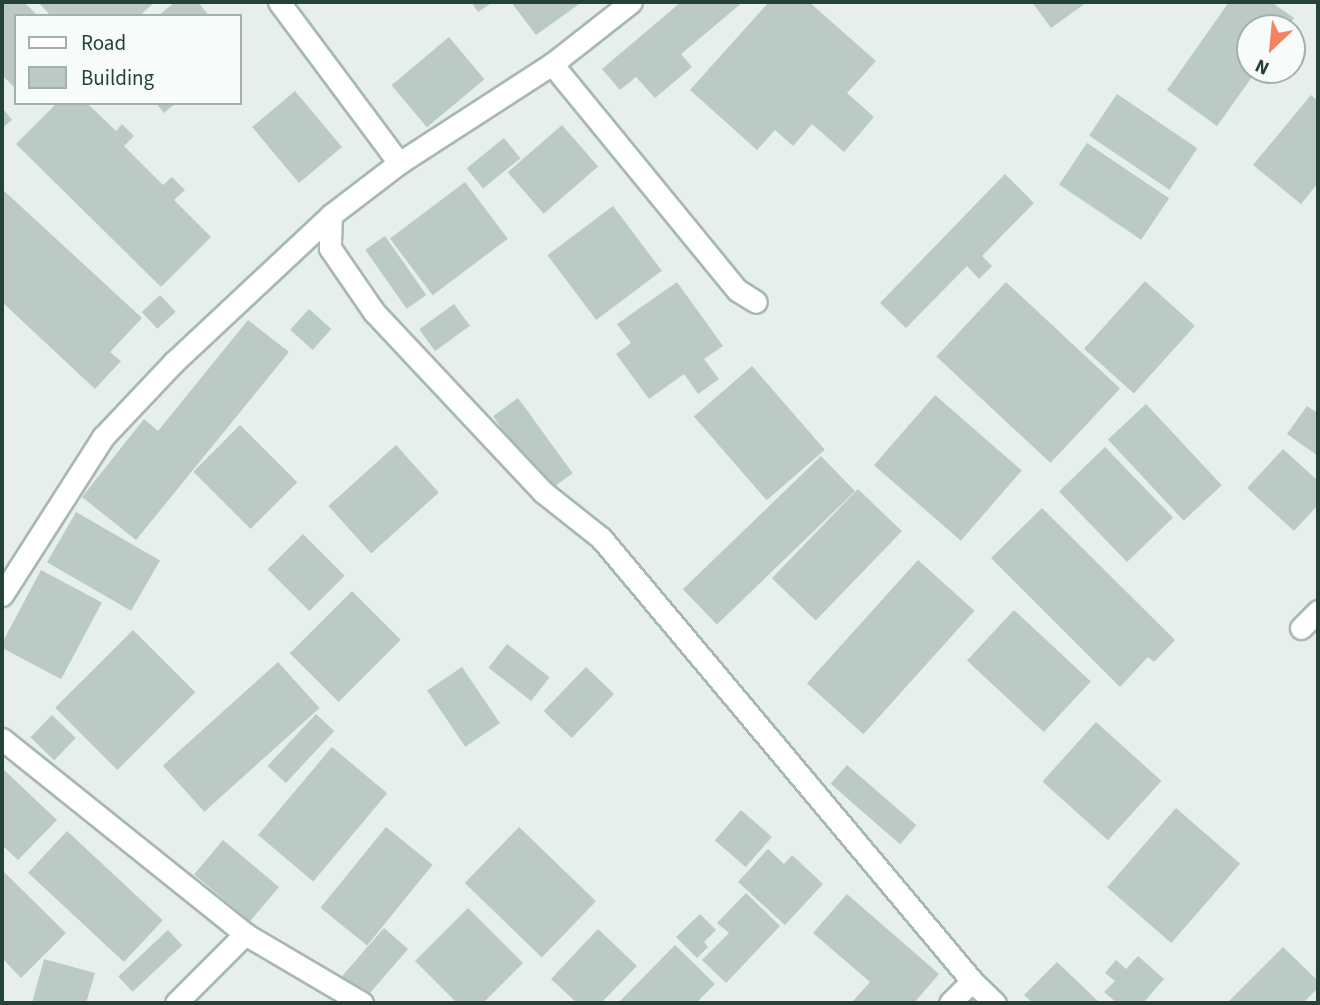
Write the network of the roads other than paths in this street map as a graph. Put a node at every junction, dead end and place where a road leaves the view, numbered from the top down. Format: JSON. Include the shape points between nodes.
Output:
{"nodes":[{"id":1,"x":279,"y":2,"type":"edge"},
{"id":2,"x":631,"y":2,"type":"edge"},
{"id":3,"x":552,"y":64,"type":"junction"},
{"id":4,"x":399,"y":163,"type":"junction"},
{"id":5,"x":331,"y":215,"type":"junction"},
{"id":6,"x":756,"y":302,"type":"dead end"},
{"id":7,"x":2,"y":595,"type":"edge"},
{"id":8,"x":1318,"y":611,"type":"edge"},
{"id":9,"x":1301,"y":628,"type":"dead end"},
{"id":10,"x":2,"y":739,"type":"edge"},
{"id":11,"x":244,"y":934,"type":"junction"},
{"id":12,"x":972,"y":981,"type":"junction"},
{"id":13,"x":176,"y":1003,"type":"edge"},
{"id":14,"x":362,"y":1003,"type":"edge"},
{"id":15,"x":950,"y":1003,"type":"edge"},
{"id":16,"x":995,"y":1003,"type":"edge"}],
"edges":[{"from":1,"to":4,"type":"street"},
{"from":2,"to":3,"type":"street"},
{"from":3,"to":4,"type":"street"},
{"from":3,"to":6,"type":"street","via":[[737,289]]},
{"from":4,"to":5,"type":"street"},
{"from":5,"to":7,"type":"street","via":[[174,362],[103,438]]},
{"from":5,"to":12,"type":"street","via":[[330,248],[374,312],[543,492],[601,538]]},
{"from":8,"to":9,"type":"street"},
{"from":10,"to":11,"type":"street"},
{"from":11,"to":13,"type":"street"},
{"from":11,"to":14,"type":"street"},
{"from":12,"to":15,"type":"street"},
{"from":12,"to":16,"type":"street"}]}
